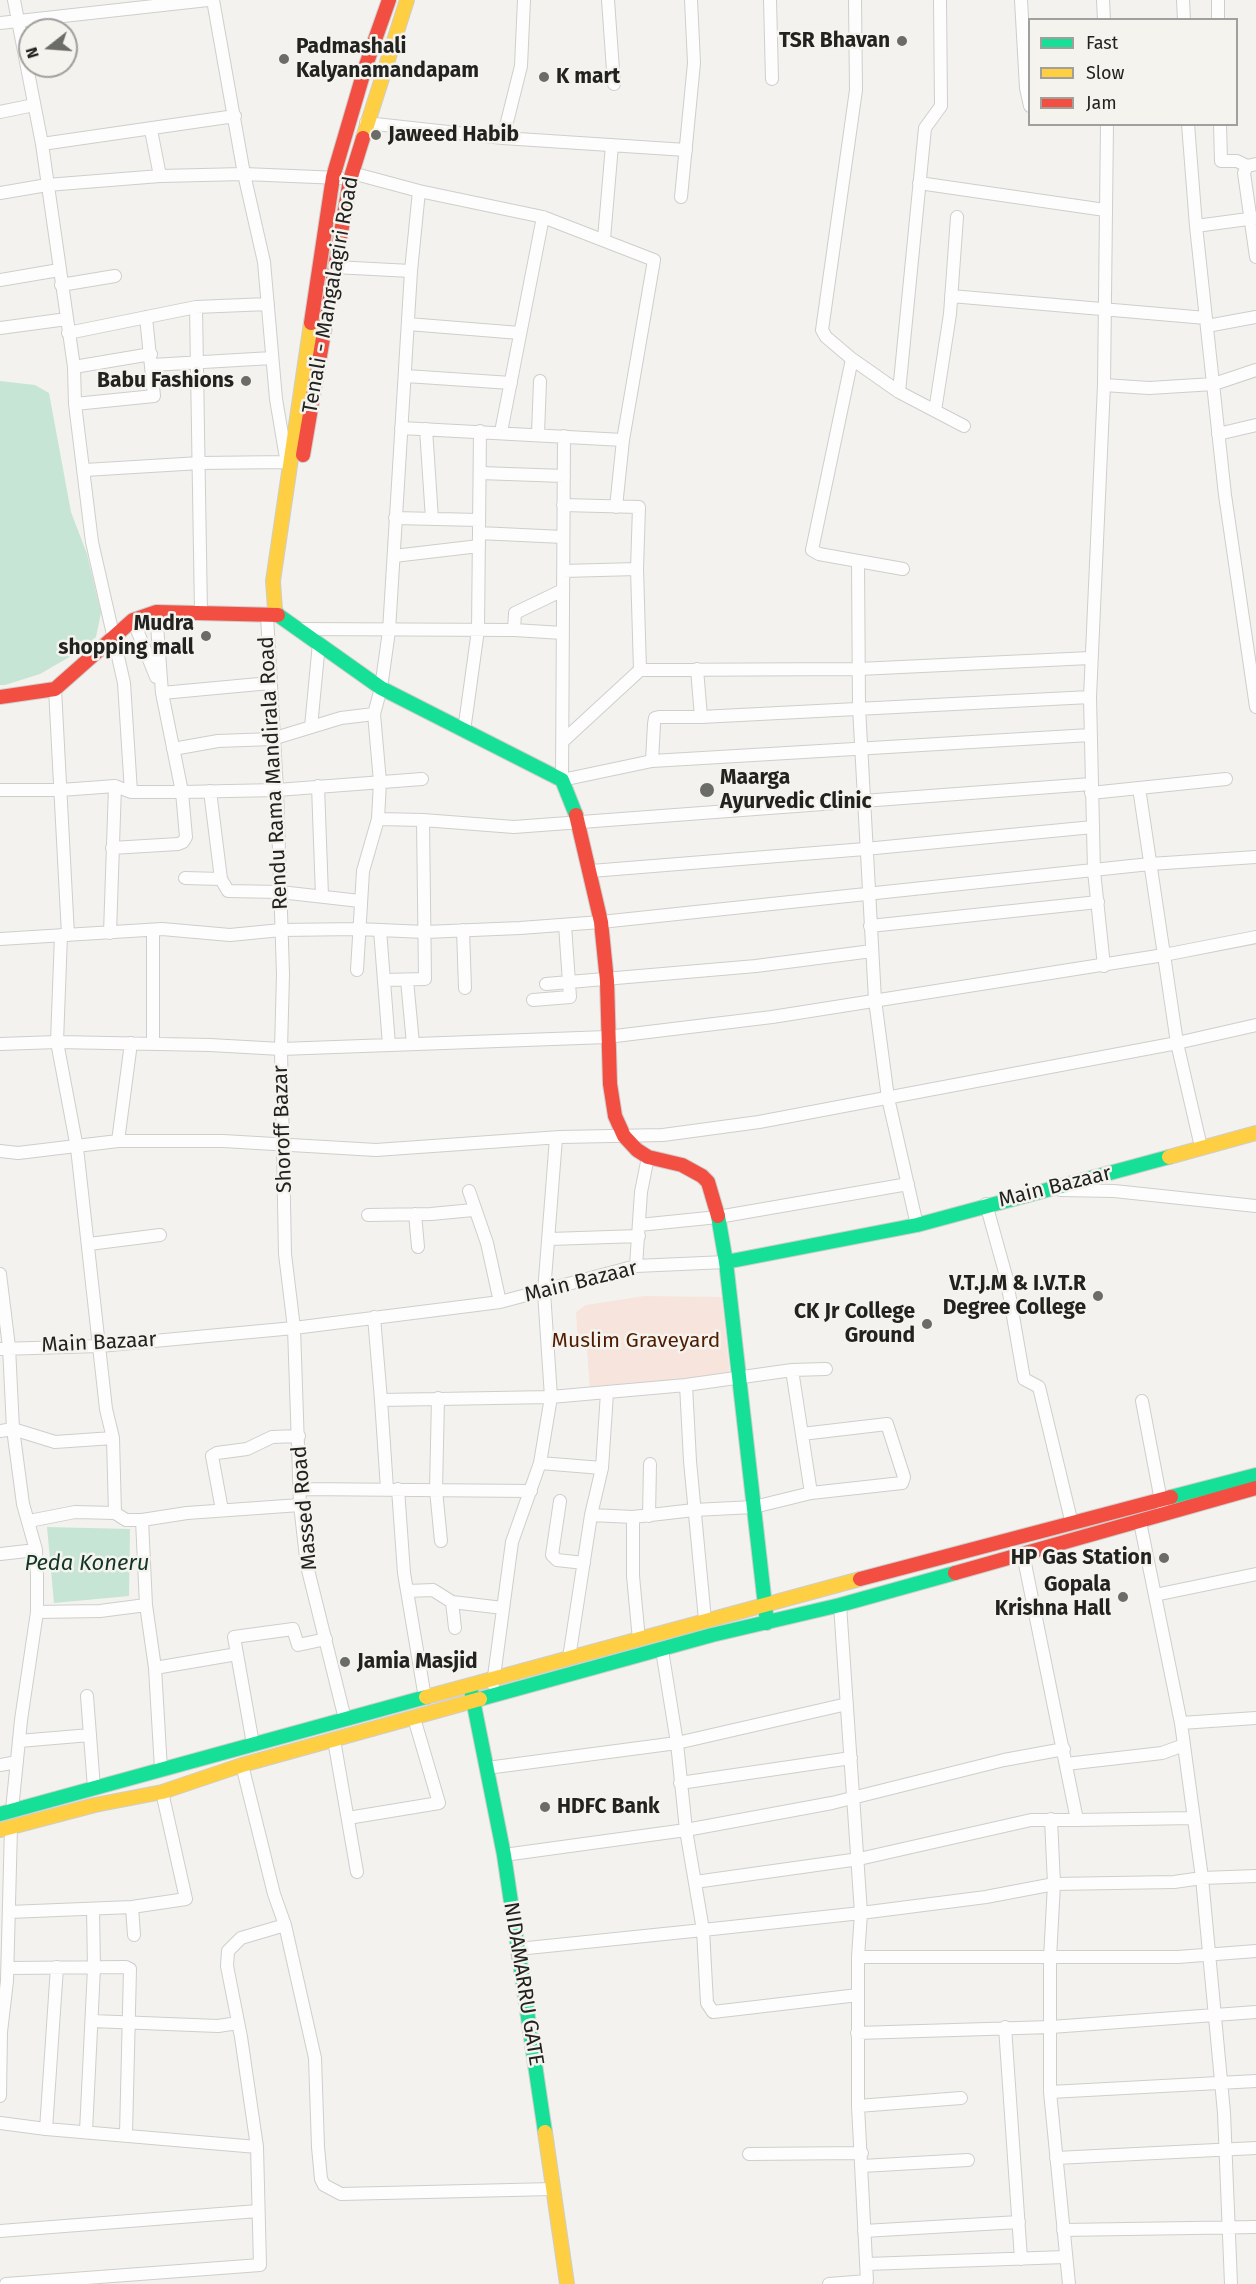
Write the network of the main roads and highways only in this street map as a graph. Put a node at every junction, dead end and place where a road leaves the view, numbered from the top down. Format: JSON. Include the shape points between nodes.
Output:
{"nodes":[{"id":1,"x":407,"y":0,"type":"edge"},
{"id":2,"x":389,"y":1,"type":"edge"},
{"id":3,"x":275,"y":594,"type":"junction"},
{"id":4,"x":272,"y":615,"type":"junction"},
{"id":5,"x":0,"y":697,"type":"edge"},
{"id":6,"x":1256,"y":1132,"type":"edge"},
{"id":7,"x":726,"y":1262,"type":"junction"},
{"id":8,"x":1256,"y":1475,"type":"edge"},
{"id":9,"x":1256,"y":1488,"type":"edge"},
{"id":10,"x":764,"y":1605,"type":"junction"},
{"id":11,"x":767,"y":1623,"type":"junction"},
{"id":12,"x":470,"y":1686,"type":"junction"},
{"id":13,"x":474,"y":1702,"type":"junction"},
{"id":14,"x":6,"y":1812,"type":"edge"},
{"id":15,"x":5,"y":1829,"type":"edge"},
{"id":16,"x":567,"y":2284,"type":"edge"}],
"edges":[{"from":1,"to":3,"type":"main road","name":"Tenali - Mangalagiri Road","via":[[351,177],[283,581]]},
{"from":2,"to":3,"type":"main road","name":"Tenali - Mangalagiri Road","via":[[333,177],[287,468],[273,581]]},
{"from":3,"to":4,"type":"main road","name":"Tenali - Mangalagiri Road"},
{"from":4,"to":5,"type":"main road","via":[[156,612],[133,620],[55,689]]},
{"from":4,"to":7,"type":"main road","via":[[381,688],[562,780],[579,822],[602,922],[615,1116],[624,1136],[637,1150],[648,1157],[682,1164],[708,1182]]},
{"from":6,"to":7,"type":"main road","name":"Main Bazaar","via":[[916,1225]]},
{"from":7,"to":10,"type":"main road"},
{"from":8,"to":10,"type":"main road"},
{"from":9,"to":11,"type":"main road"},
{"from":10,"to":11,"type":"main road"},
{"from":10,"to":12,"type":"main road"},
{"from":11,"to":13,"type":"main road"},
{"from":12,"to":13,"type":"main road","name":"NIDAMARRU GATE"},
{"from":12,"to":14,"type":"main road"},
{"from":13,"to":15,"type":"main road","via":[[242,1765],[162,1792]]},
{"from":13,"to":16,"type":"main road","name":"NIDAMARRU GATE","via":[[504,1855]]}]}
